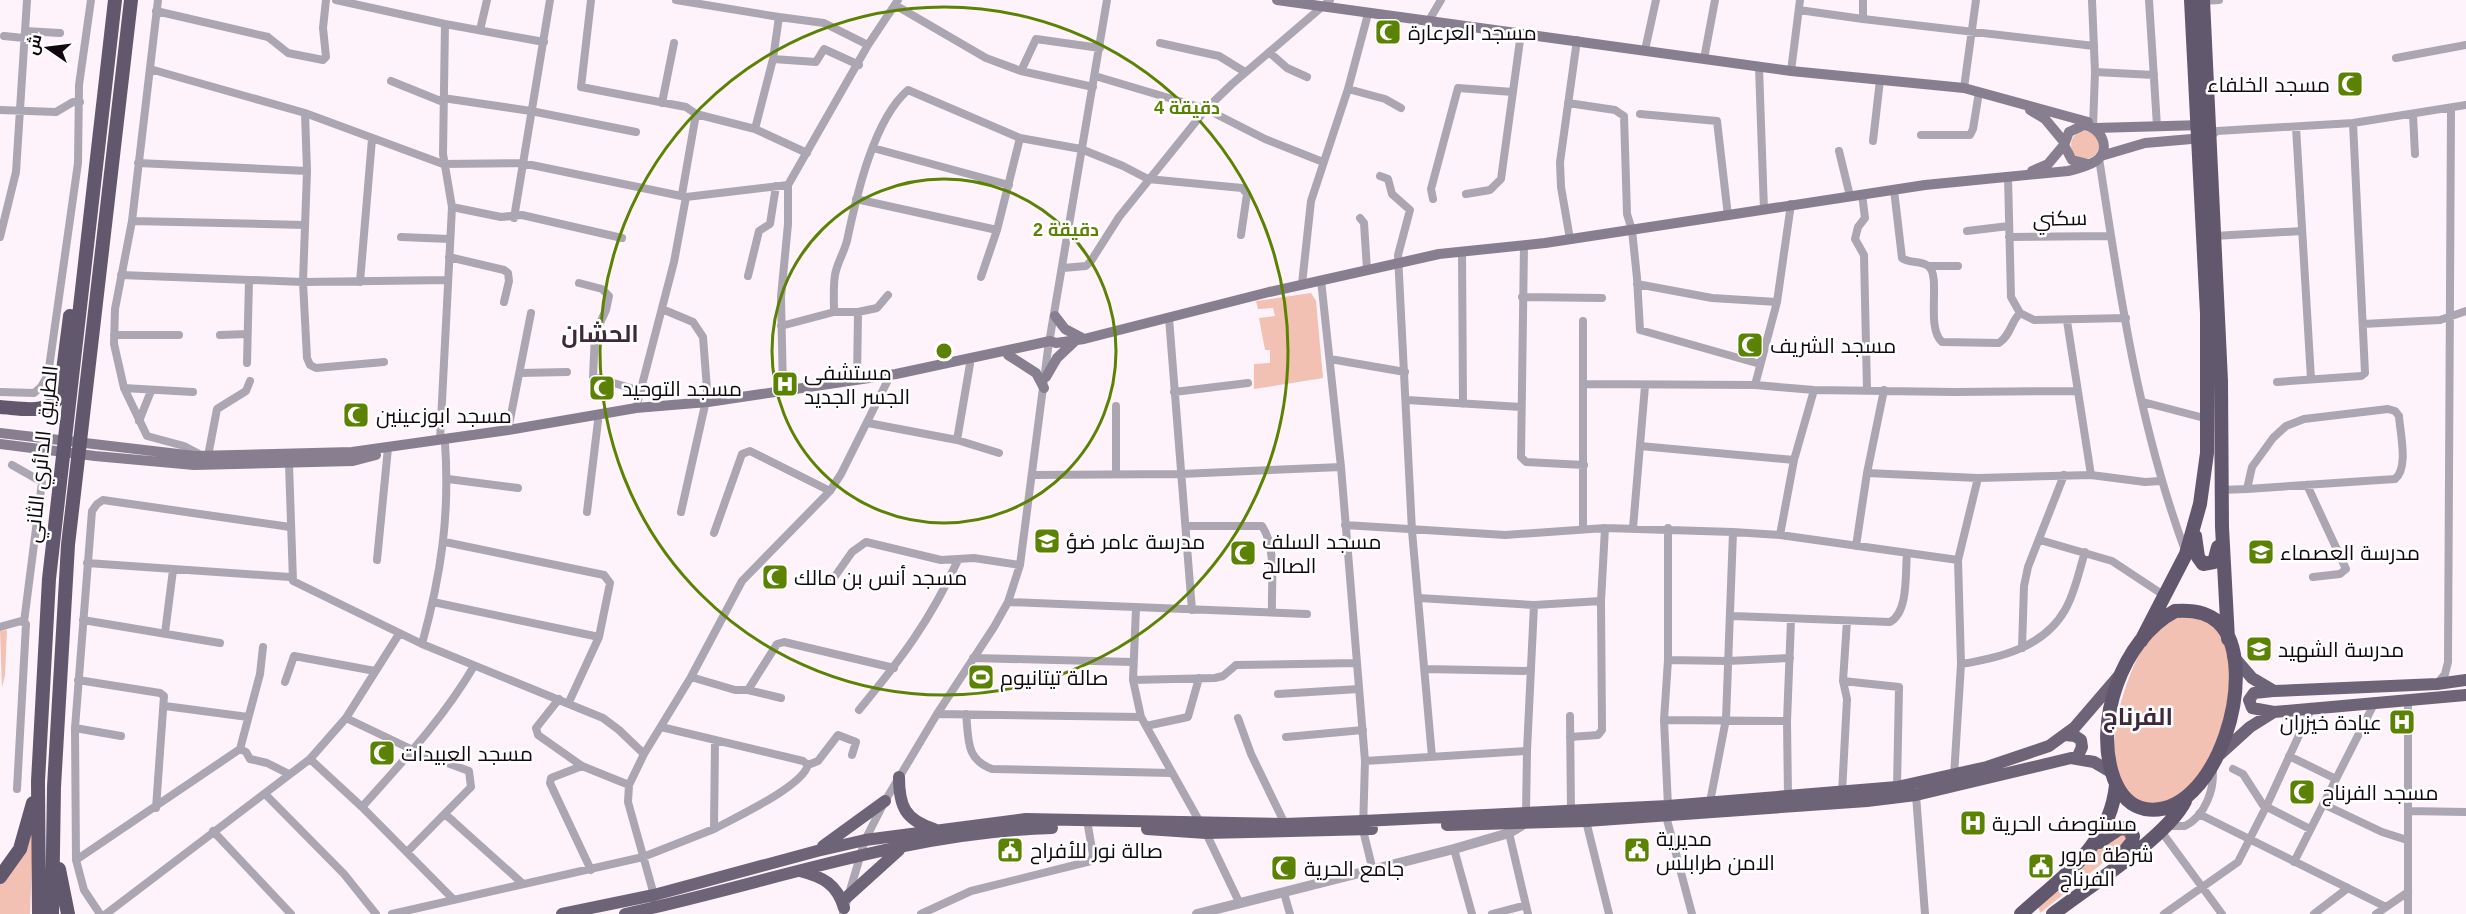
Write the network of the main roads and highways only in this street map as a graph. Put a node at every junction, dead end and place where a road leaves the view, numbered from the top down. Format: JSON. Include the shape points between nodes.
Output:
{"nodes":[{"id":1,"x":115,"y":0,"type":"edge"},
{"id":2,"x":131,"y":0,"type":"edge"},
{"id":3,"x":1277,"y":0,"type":"edge"},
{"id":4,"x":2199,"y":0,"type":"edge"},
{"id":5,"x":2000,"y":97,"type":"junction"},
{"id":6,"x":2093,"y":127,"type":"junction"},
{"id":7,"x":2206,"y":131,"type":"junction"},
{"id":8,"x":2065,"y":144,"type":"junction"},
{"id":9,"x":2100,"y":157,"type":"junction"},
{"id":10,"x":2088,"y":164,"type":"junction"},
{"id":11,"x":2013,"y":176,"type":"junction"},
{"id":12,"x":79,"y":298,"type":"junction"},
{"id":13,"x":1056,"y":316,"type":"road end"},
{"id":14,"x":1079,"y":340,"type":"junction"},
{"id":15,"x":1051,"y":344,"type":"junction"},
{"id":16,"x":1008,"y":355,"type":"junction"},
{"id":17,"x":826,"y":386,"type":"junction"},
{"id":18,"x":706,"y":404,"type":"junction"},
{"id":19,"x":0,"y":407,"type":"edge"},
{"id":20,"x":0,"y":433,"type":"edge"},
{"id":21,"x":442,"y":442,"type":"junction"},
{"id":22,"x":0,"y":444,"type":"edge"},
{"id":23,"x":42,"y":445,"type":"junction"},
{"id":24,"x":96,"y":451,"type":"junction"},
{"id":25,"x":387,"y":451,"type":"junction"},
{"id":26,"x":2222,"y":527,"type":"junction"},
{"id":27,"x":2195,"y":528,"type":"junction"},
{"id":28,"x":2229,"y":639,"type":"junction"},
{"id":29,"x":2141,"y":641,"type":"junction"},
{"id":30,"x":2233,"y":656,"type":"junction"},
{"id":31,"x":2122,"y":672,"type":"junction"},
{"id":32,"x":2465,"y":680,"type":"edge"},
{"id":33,"x":2274,"y":691,"type":"junction"},
{"id":34,"x":2466,"y":695,"type":"edge"},
{"id":35,"x":2274,"y":712,"type":"junction"},
{"id":36,"x":2065,"y":735,"type":"junction"},
{"id":37,"x":2078,"y":758,"type":"junction"},
{"id":38,"x":2215,"y":761,"type":"junction"},
{"id":39,"x":899,"y":777,"type":"road end"},
{"id":40,"x":2114,"y":778,"type":"junction"},
{"id":41,"x":38,"y":780,"type":"junction"},
{"id":42,"x":54,"y":787,"type":"junction"},
{"id":43,"x":2186,"y":799,"type":"junction"},
{"id":44,"x":885,"y":801,"type":"road end"},
{"id":45,"x":1667,"y":811,"type":"junction"},
{"id":46,"x":1525,"y":819,"type":"junction"},
{"id":47,"x":1346,"y":826,"type":"junction"},
{"id":48,"x":1203,"y":828,"type":"junction"},
{"id":49,"x":939,"y":830,"type":"junction"},
{"id":50,"x":2097,"y":843,"type":"junction"},
{"id":51,"x":902,"y":847,"type":"junction"},
{"id":52,"x":817,"y":850,"type":"junction"},
{"id":53,"x":799,"y":870,"type":"junction"},
{"id":54,"x":2108,"y":872,"type":"junction"},
{"id":55,"x":0,"y":877,"type":"edge"},
{"id":56,"x":844,"y":907,"type":"edge"},
{"id":57,"x":662,"y":910,"type":"edge"},
{"id":58,"x":39,"y":914,"type":"edge"},
{"id":59,"x":52,"y":914,"type":"edge"},
{"id":60,"x":68,"y":914,"type":"edge"},
{"id":61,"x":562,"y":914,"type":"edge"},
{"id":62,"x":624,"y":914,"type":"edge"},
{"id":63,"x":2021,"y":914,"type":"edge"},
{"id":64,"x":2053,"y":914,"type":"edge"}],
"edges":[{"from":1,"to":12,"type":"highway","name":"الطريق الدائري الثاني"},
{"from":2,"to":42,"type":"highway","name":"الطريق الدائري الثاني","via":[[68,545]]},
{"from":3,"to":5,"type":"main road","via":[[1759,67],[1964,88]]},
{"from":4,"to":7,"type":"highway"},
{"from":5,"to":6,"type":"main road","via":[[2086,121]]},
{"from":5,"to":8,"type":"main road","via":[[2008,104],[2039,114]]},
{"from":6,"to":7,"type":"main road","via":[[2157,126]]},
{"from":6,"to":8,"type":"main road","via":[[2073,128]]},
{"from":6,"to":9,"type":"main road","via":[[2104,141]]},
{"from":7,"to":9,"type":"main road"},
{"from":7,"to":26,"type":"highway","via":[[2221,381]]},
{"from":7,"to":27,"type":"highway","via":[[2208,419],[2205,476]]},
{"from":8,"to":10,"type":"main road","via":[[2072,160]]},
{"from":8,"to":11,"type":"main road","via":[[2048,164]]},
{"from":9,"to":10,"type":"main road"},
{"from":10,"to":11,"type":"main road","via":[[2068,171]]},
{"from":11,"to":14,"type":"main road","via":[[1862,194],[1399,262]]},
{"from":12,"to":19,"type":"highway","via":[[68,324],[56,402],[44,409]]},
{"from":12,"to":41,"type":"highway","name":"الطريق الدائري الثاني","via":[[49,579]]},
{"from":13,"to":14,"type":"main road"},
{"from":14,"to":15,"type":"main road"},
{"from":14,"to":16,"type":"main road","via":[[1057,358],[1045,382]]},
{"from":15,"to":16,"type":"main road"},
{"from":15,"to":17,"type":"main road"},
{"from":16,"to":17,"type":"main road"},
{"from":17,"to":18,"type":"main road"},
{"from":17,"to":18,"type":"main road"},
{"from":18,"to":21,"type":"main road"},
{"from":18,"to":21,"type":"main road","via":[[636,408]]},
{"from":20,"to":23,"type":"main road"},
{"from":21,"to":25,"type":"main road"},
{"from":22,"to":23,"type":"main road"},
{"from":23,"to":24,"type":"main road"},
{"from":24,"to":25,"type":"main road","via":[[205,456]]},
{"from":24,"to":25,"type":"main road","via":[[194,465],[352,461]]},
{"from":26,"to":27,"type":"highway","via":[[2217,556],[2211,565],[2203,564],[2198,557]]},
{"from":26,"to":28,"type":"highway"},
{"from":27,"to":29,"type":"highway","via":[[2186,554]]},
{"from":28,"to":29,"type":"highway","via":[[2217,621],[2187,610],[2161,618]]},
{"from":28,"to":30,"type":"highway"},
{"from":29,"to":31,"type":"highway"},
{"from":30,"to":33,"type":"main road","via":[[2252,678]]},
{"from":30,"to":38,"type":"highway","via":[[2231,712]]},
{"from":31,"to":36,"type":"main road"},
{"from":31,"to":40,"type":"highway","via":[[2109,714],[2108,748]]},
{"from":32,"to":33,"type":"main road"},
{"from":33,"to":35,"type":"main road","via":[[2254,693],[2249,700],[2252,708]]},
{"from":34,"to":35,"type":"main road"},
{"from":35,"to":38,"type":"main road","via":[[2250,727]]},
{"from":36,"to":37,"type":"main road","via":[[2080,740]]},
{"from":36,"to":45,"type":"main road","via":[[2033,754],[1897,787],[1710,802]]},
{"from":37,"to":40,"type":"main road","via":[[2094,762]]},
{"from":37,"to":45,"type":"main road","via":[[1916,795]]},
{"from":38,"to":43,"type":"highway"},
{"from":39,"to":49,"type":"main road","via":[[899,798],[905,810],[913,820]]},
{"from":40,"to":43,"type":"highway","via":[[2131,804],[2143,809],[2166,809]]},
{"from":40,"to":50,"type":"highway","via":[[2110,815]]},
{"from":41,"to":55,"type":"highway","via":[[20,849]]},
{"from":41,"to":58,"type":"highway","name":"الطريق الدائري الثاني"},
{"from":42,"to":59,"type":"highway","name":"الطريق الدائري الثاني"},
{"from":42,"to":60,"type":"highway","via":[[59,873]]},
{"from":43,"to":54,"type":"highway","via":[[2164,829]]},
{"from":44,"to":52,"type":"main road"},
{"from":45,"to":46,"type":"main road","via":[[1586,821]]},
{"from":45,"to":46,"type":"main road","via":[[1570,811]]},
{"from":46,"to":47,"type":"main road"},
{"from":47,"to":48,"type":"main road"},
{"from":47,"to":48,"type":"main road"},
{"from":48,"to":49,"type":"main road","via":[[1026,819]]},
{"from":48,"to":51,"type":"main road","via":[[1028,828]]},
{"from":49,"to":52,"type":"main road"},
{"from":50,"to":54,"type":"highway","via":[[2120,828],[2128,829],[2133,836],[2128,849]]},
{"from":50,"to":63,"type":"highway"},
{"from":51,"to":53,"type":"main road"},
{"from":51,"to":56,"type":"main road"},
{"from":52,"to":61,"type":"main road","via":[[654,895]]},
{"from":53,"to":56,"type":"main road","via":[[826,879],[840,895]]},
{"from":53,"to":57,"type":"main road"},
{"from":54,"to":64,"type":"highway"},
{"from":57,"to":62,"type":"main road"}]}
